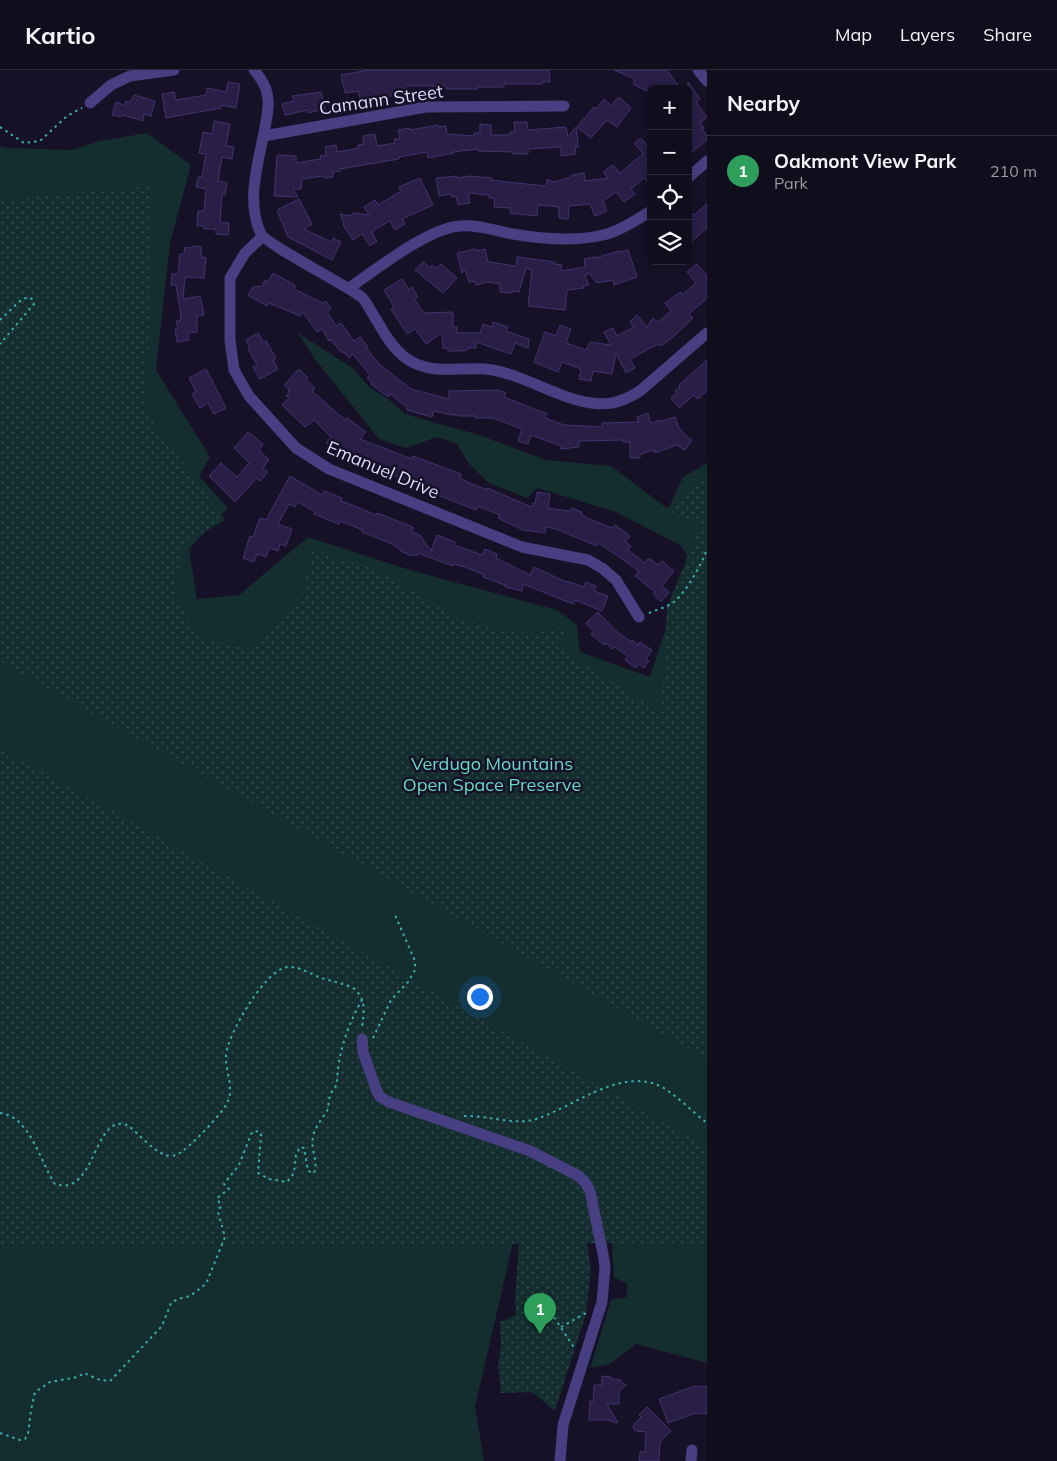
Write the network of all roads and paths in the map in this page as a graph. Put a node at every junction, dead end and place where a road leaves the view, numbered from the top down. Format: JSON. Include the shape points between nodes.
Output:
{"nodes":[{"id":1,"x":174,"y":70,"type":"edge"},
{"id":2,"x":254,"y":70,"type":"edge"},
{"id":3,"x":698,"y":70,"type":"edge"},
{"id":4,"x":707,"y":81,"type":"edge"},
{"id":5,"x":90,"y":103,"type":"joint"},
{"id":6,"x":564,"y":106,"type":"dead end"},
{"id":7,"x":0,"y":127,"type":"edge"},
{"id":8,"x":264,"y":136,"type":"junction"},
{"id":9,"x":707,"y":161,"type":"edge"},
{"id":10,"x":691,"y":175,"type":"edge"},
{"id":11,"x":647,"y":213,"type":"edge"},
{"id":12,"x":262,"y":237,"type":"junction"},
{"id":13,"x":348,"y":288,"type":"junction"},
{"id":14,"x":0,"y":320,"type":"edge"},
{"id":15,"x":707,"y":333,"type":"edge"},
{"id":16,"x":0,"y":344,"type":"edge"},
{"id":17,"x":707,"y":549,"type":"edge"},
{"id":18,"x":639,"y":617,"type":"joint"},
{"id":19,"x":394,"y":915,"type":"dead end"},
{"id":20,"x":362,"y":998,"type":"junction"},
{"id":21,"x":367,"y":1039,"type":"junction"},
{"id":22,"x":0,"y":1113,"type":"edge"},
{"id":23,"x":451,"y":1123,"type":"junction"},
{"id":24,"x":707,"y":1123,"type":"edge"},
{"id":25,"x":551,"y":1305,"type":"dead end"},
{"id":26,"x":586,"y":1313,"type":"dead end"},
{"id":27,"x":561,"y":1327,"type":"junction"},
{"id":28,"x":575,"y":1348,"type":"dead end"},
{"id":29,"x":0,"y":1433,"type":"edge"},
{"id":30,"x":560,"y":1461,"type":"edge"}],
"edges":[{"from":1,"to":5,"type":"street","via":[[130,76],[111,85]]},
{"from":2,"to":8,"type":"street","via":[[268,94]]},
{"from":3,"to":4,"type":"street"},
{"from":5,"to":7,"type":"path","via":[[67,116],[40,141],[24,144]]},
{"from":6,"to":8,"type":"street","name":"Camann Street","via":[[426,107]]},
{"from":8,"to":12,"type":"street","via":[[253,192],[254,219]]},
{"from":9,"to":10,"type":"street"},
{"from":11,"to":13,"type":"street","via":[[604,235],[582,237],[535,237],[460,226],[428,235]]},
{"from":12,"to":13,"type":"street"},
{"from":12,"to":18,"type":"street","name":"Emanuel Drive","via":[[245,253],[230,278],[230,340],[234,370],[249,396],[296,448],[329,469],[522,547],[588,560],[616,580]]},
{"from":13,"to":15,"type":"street","via":[[363,297],[394,348],[412,362],[436,369],[484,369],[503,373],[594,403],[613,403],[640,391]]},
{"from":14,"to":16,"type":"path","via":[[20,302],[32,298],[34,304]]},
{"from":17,"to":18,"type":"path","via":[[690,582],[674,602]]},
{"from":19,"to":21,"type":"path","via":[[415,961],[415,970]]},
{"from":20,"to":21,"type":"path"},
{"from":20,"to":22,"type":"path","via":[[352,987],[292,967],[270,976],[244,1012],[230,1042],[226,1055],[229,1100],[178,1155],[164,1155],[129,1126],[117,1124],[106,1130],[85,1171],[76,1181],[62,1186],[55,1184],[50,1177],[18,1120]]},
{"from":20,"to":29,"type":"path","via":[[346,1035],[337,1085],[331,1092],[328,1110],[313,1137],[314,1173],[308,1171],[304,1148],[300,1147],[294,1173],[287,1182],[258,1173],[261,1135],[259,1131],[252,1132],[240,1165],[224,1184],[229,1189],[217,1198],[225,1236],[206,1284],[197,1292],[171,1303],[162,1326],[110,1381],[84,1373],[50,1382],[35,1392],[25,1439]]},
{"from":21,"to":23,"type":"street","via":[[366,1062],[380,1097]]},
{"from":23,"to":24,"type":"path","via":[[464,1116],[514,1121],[536,1119],[614,1084],[632,1081],[664,1088]]},
{"from":23,"to":30,"type":"street","via":[[530,1150],[576,1174],[590,1191],[605,1267],[602,1302],[563,1425]]},
{"from":25,"to":27,"type":"path","via":[[552,1314]]},
{"from":26,"to":27,"type":"path"},
{"from":27,"to":28,"type":"path"}]}
